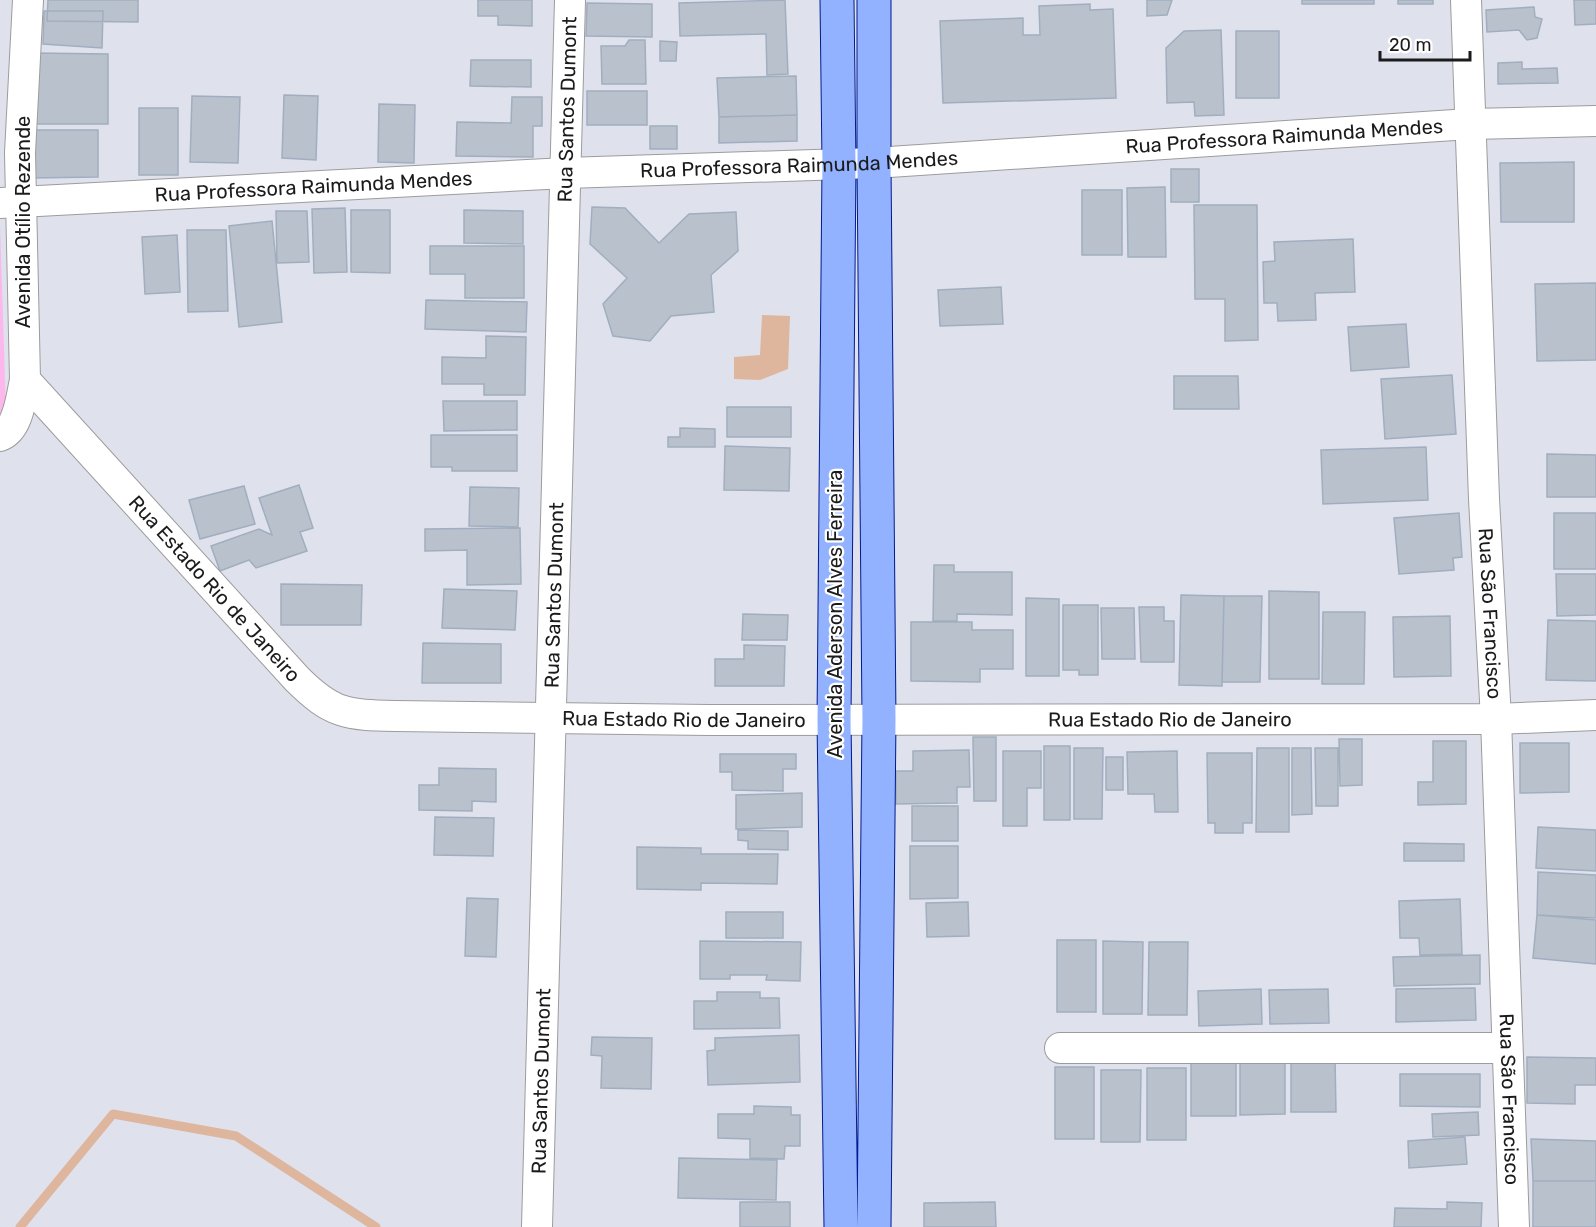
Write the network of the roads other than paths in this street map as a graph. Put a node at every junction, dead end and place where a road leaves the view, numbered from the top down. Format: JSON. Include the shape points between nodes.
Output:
{"nodes":[{"id":1,"x":28,"y":0,"type":"edge"},
{"id":2,"x":570,"y":0,"type":"edge"},
{"id":3,"x":837,"y":0,"type":"edge"},
{"id":4,"x":874,"y":0,"type":"edge"},
{"id":5,"x":1466,"y":0,"type":"edge"},
{"id":6,"x":1596,"y":121,"type":"edge"},
{"id":7,"x":1470,"y":124,"type":"junction"},
{"id":8,"x":874,"y":163,"type":"junction"},
{"id":9,"x":839,"y":164,"type":"junction"},
{"id":10,"x":566,"y":173,"type":"junction"},
{"id":11,"x":10,"y":203,"type":"edge"},
{"id":12,"x":25,"y":380,"type":"junction"},
{"id":13,"x":0,"y":436,"type":"edge"},
{"id":14,"x":1596,"y":715,"type":"edge"},
{"id":15,"x":550,"y":717,"type":"junction"},
{"id":16,"x":879,"y":719,"type":"junction"},
{"id":17,"x":1496,"y":719,"type":"junction"},
{"id":18,"x":834,"y":720,"type":"junction"},
{"id":19,"x":1060,"y":1048,"type":"dead end"},
{"id":20,"x":1507,"y":1048,"type":"junction"},
{"id":21,"x":537,"y":1227,"type":"edge"},
{"id":22,"x":841,"y":1227,"type":"edge"},
{"id":23,"x":874,"y":1227,"type":"edge"},
{"id":24,"x":1514,"y":1227,"type":"edge"}],
"edges":[{"from":1,"to":11,"type":"street","name":"Avenida Otílio Rezende","via":[[20,153]]},
{"from":2,"to":10,"type":"street","name":"Rua Santos Dumont"},
{"from":3,"to":9,"type":"main road","name":"Avenida Aderson Alves Ferreira"},
{"from":4,"to":8,"type":"main road"},
{"from":5,"to":7,"type":"street","name":"Rua São Francisco"},
{"from":6,"to":7,"type":"street","name":"Rua Professora Raimunda Mendes"},
{"from":7,"to":8,"type":"street","name":"Rua Professora Raimunda Mendes"},
{"from":7,"to":17,"type":"street","name":"Rua São Francisco"},
{"from":8,"to":9,"type":"street","name":"Rua Professora Raimunda Mendes"},
{"from":8,"to":16,"type":"main road"},
{"from":9,"to":10,"type":"street","name":"Rua Professora Raimunda Mendes"},
{"from":9,"to":18,"type":"main road","name":"Avenida Aderson Alves Ferreira"},
{"from":10,"to":11,"type":"street","name":"Rua Professora Raimunda Mendes"},
{"from":10,"to":15,"type":"street","name":"Rua Santos Dumont"},
{"from":11,"to":12,"type":"street","name":"Avenida Otílio Rezende"},
{"from":12,"to":13,"type":"street","name":"Avenida Otílio Rezende","via":[[16,417]]},
{"from":12,"to":15,"type":"street","name":"Rua Estado Rio de Janeiro","via":[[247,626],[316,698],[333,709],[372,716]]},
{"from":14,"to":17,"type":"street","name":"Rua Estado Rio de Janeiro"},
{"from":15,"to":18,"type":"street","name":"Rua Estado Rio de Janeiro"},
{"from":15,"to":21,"type":"street","name":"Rua Santos Dumont"},
{"from":16,"to":17,"type":"street","name":"Rua Estado Rio de Janeiro"},
{"from":16,"to":18,"type":"street","name":"Rua Estado Rio de Janeiro"},
{"from":16,"to":23,"type":"main road"},
{"from":17,"to":20,"type":"street","name":"Rua São Francisco"},
{"from":18,"to":22,"type":"main road","name":"Avenida Aderson Alves Ferreira"},
{"from":19,"to":20,"type":"street"},
{"from":20,"to":24,"type":"street","name":"Rua São Francisco"}]}
